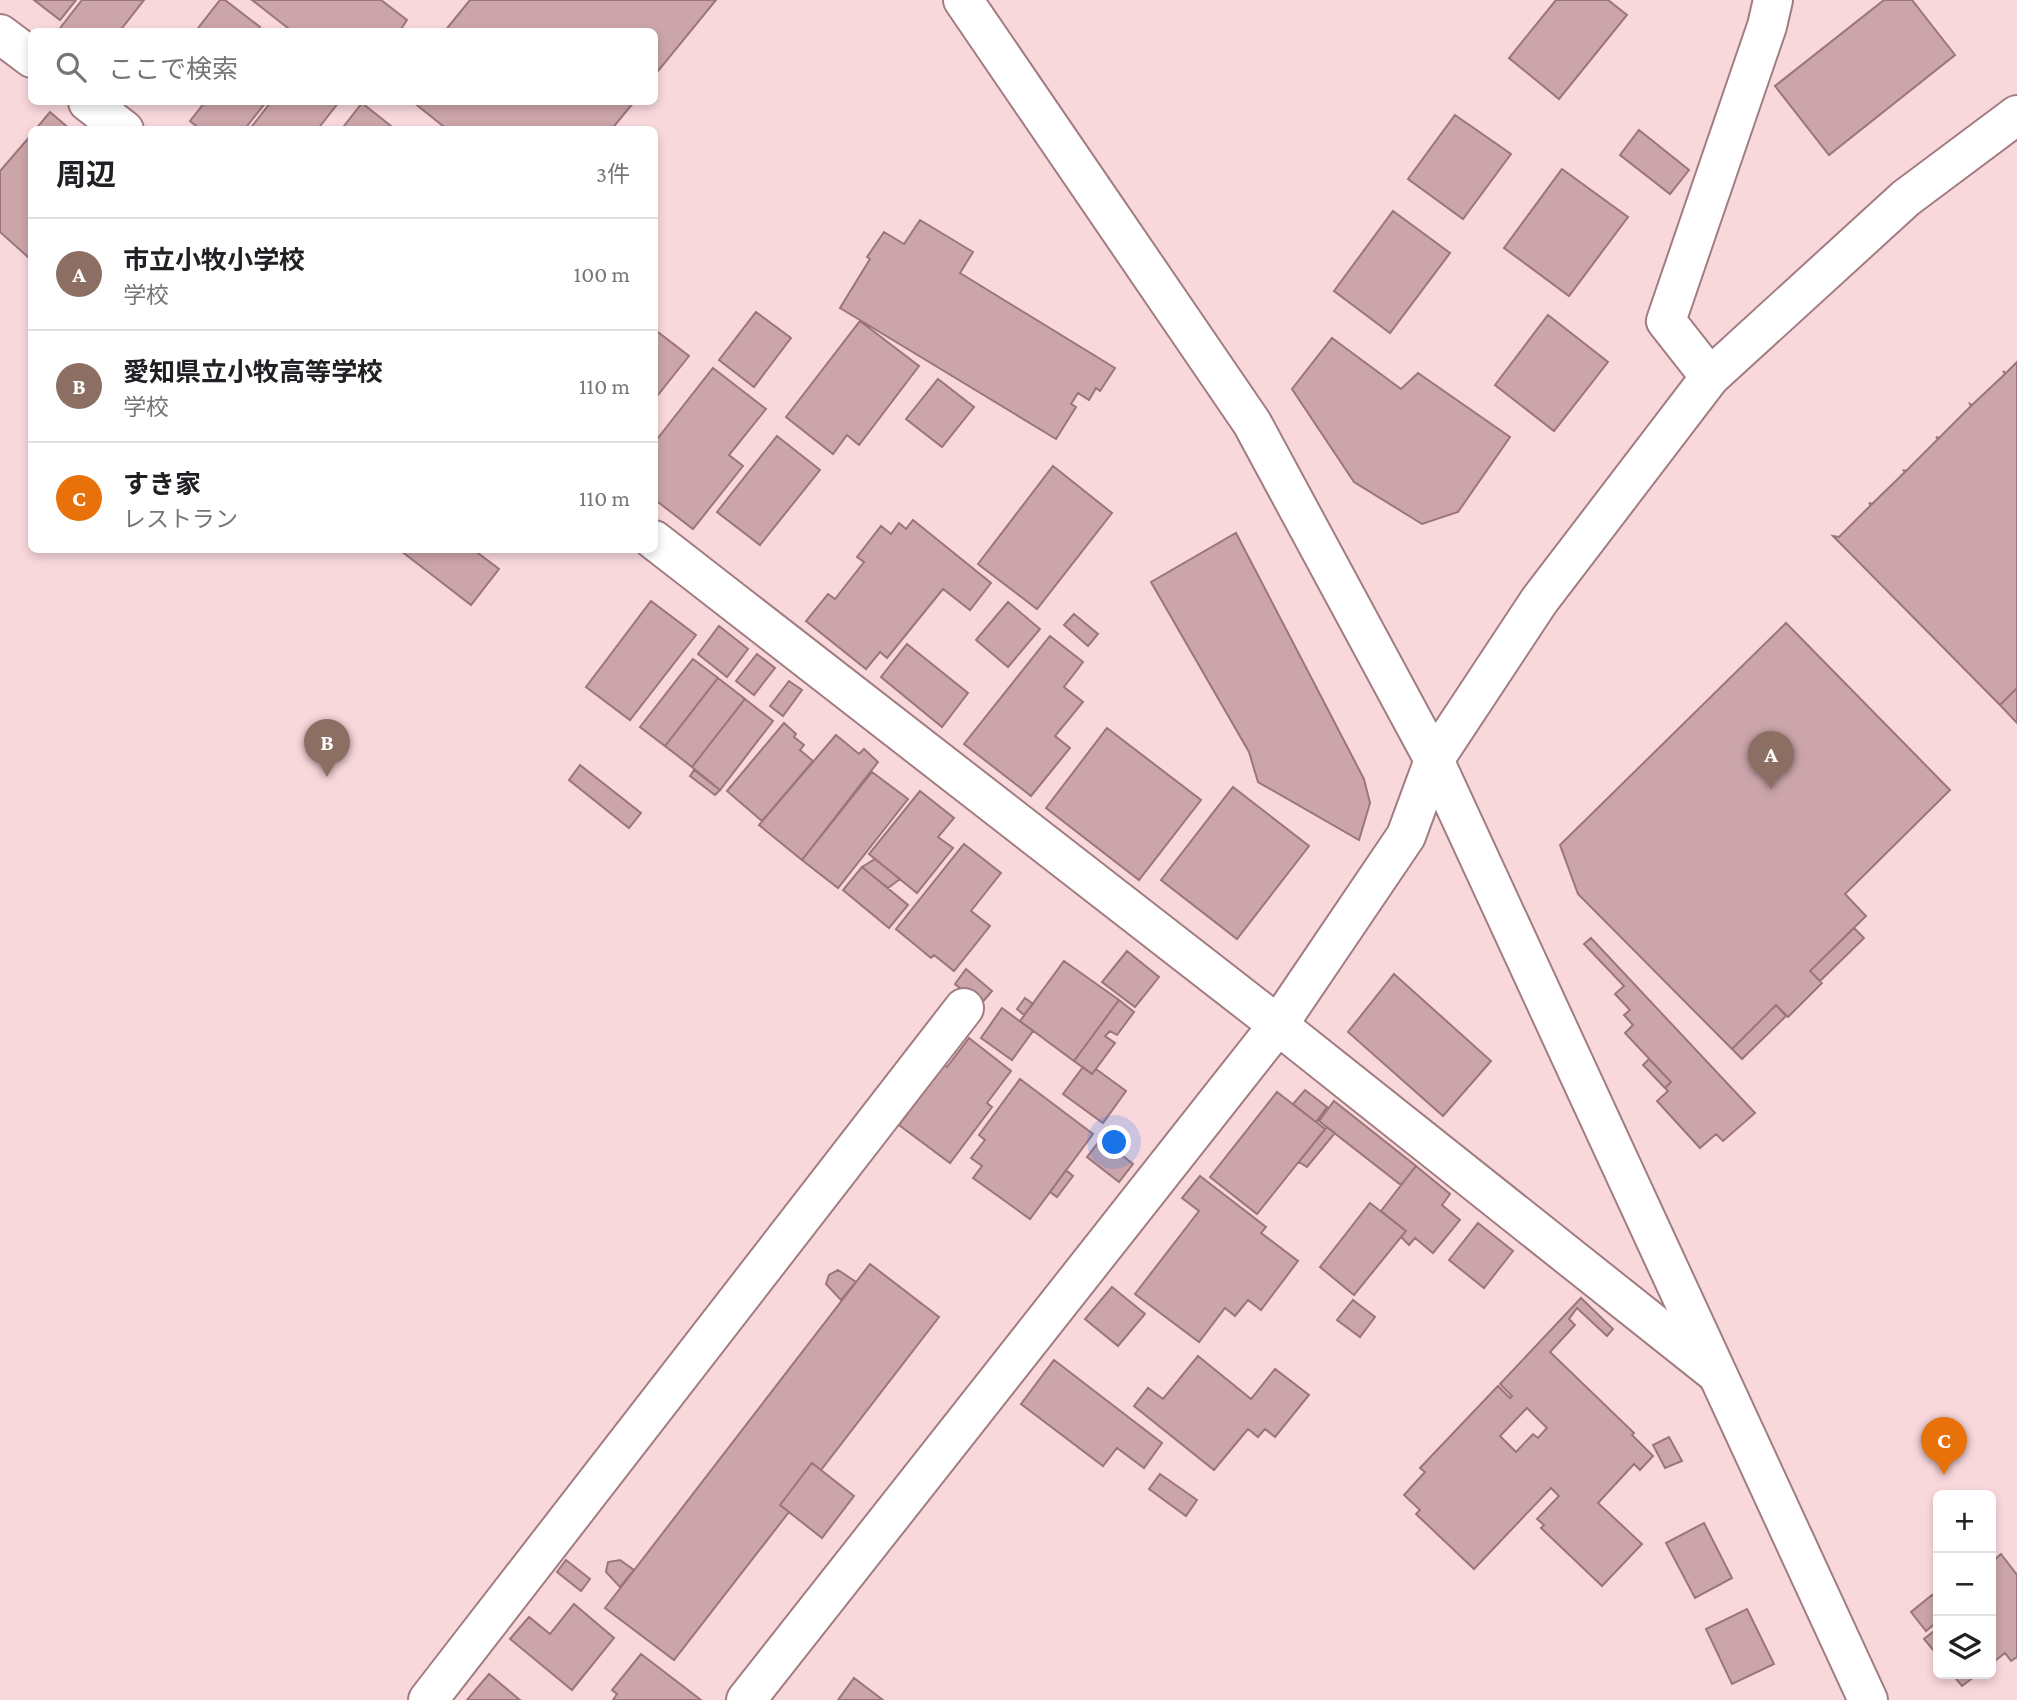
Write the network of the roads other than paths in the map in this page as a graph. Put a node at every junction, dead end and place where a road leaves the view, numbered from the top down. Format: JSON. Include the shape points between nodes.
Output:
{"nodes":[{"id":1,"x":963,"y":0,"type":"edge"},
{"id":2,"x":1773,"y":0,"type":"edge"},
{"id":3,"x":0,"y":34,"type":"edge"},
{"id":4,"x":28,"y":55,"type":"edge"},
{"id":5,"x":92,"y":105,"type":"edge"},
{"id":6,"x":2017,"y":115,"type":"edge"},
{"id":7,"x":119,"y":126,"type":"edge"},
{"id":8,"x":1710,"y":377,"type":"junction"},
{"id":9,"x":658,"y":543,"type":"edge"},
{"id":10,"x":1434,"y":760,"type":"junction"},
{"id":11,"x":964,"y":1008,"type":"dead end"},
{"id":12,"x":1278,"y":1025,"type":"junction"},
{"id":13,"x":1717,"y":1374,"type":"junction"},
{"id":14,"x":428,"y":1700,"type":"edge"},
{"id":15,"x":746,"y":1700,"type":"edge"},
{"id":16,"x":1868,"y":1700,"type":"edge"}],
"edges":[{"from":1,"to":10,"type":"street","via":[[1252,423]]},
{"from":2,"to":8,"type":"street","via":[[1666,321]]},
{"from":3,"to":4,"type":"street"},
{"from":5,"to":7,"type":"street"},
{"from":6,"to":8,"type":"street","via":[[1906,198]]},
{"from":8,"to":10,"type":"street","via":[[1539,601]]},
{"from":9,"to":12,"type":"street"},
{"from":10,"to":12,"type":"street","via":[[1406,836]]},
{"from":10,"to":13,"type":"street"},
{"from":11,"to":14,"type":"street"},
{"from":12,"to":13,"type":"street"},
{"from":12,"to":15,"type":"street"},
{"from":13,"to":16,"type":"street"}]}
